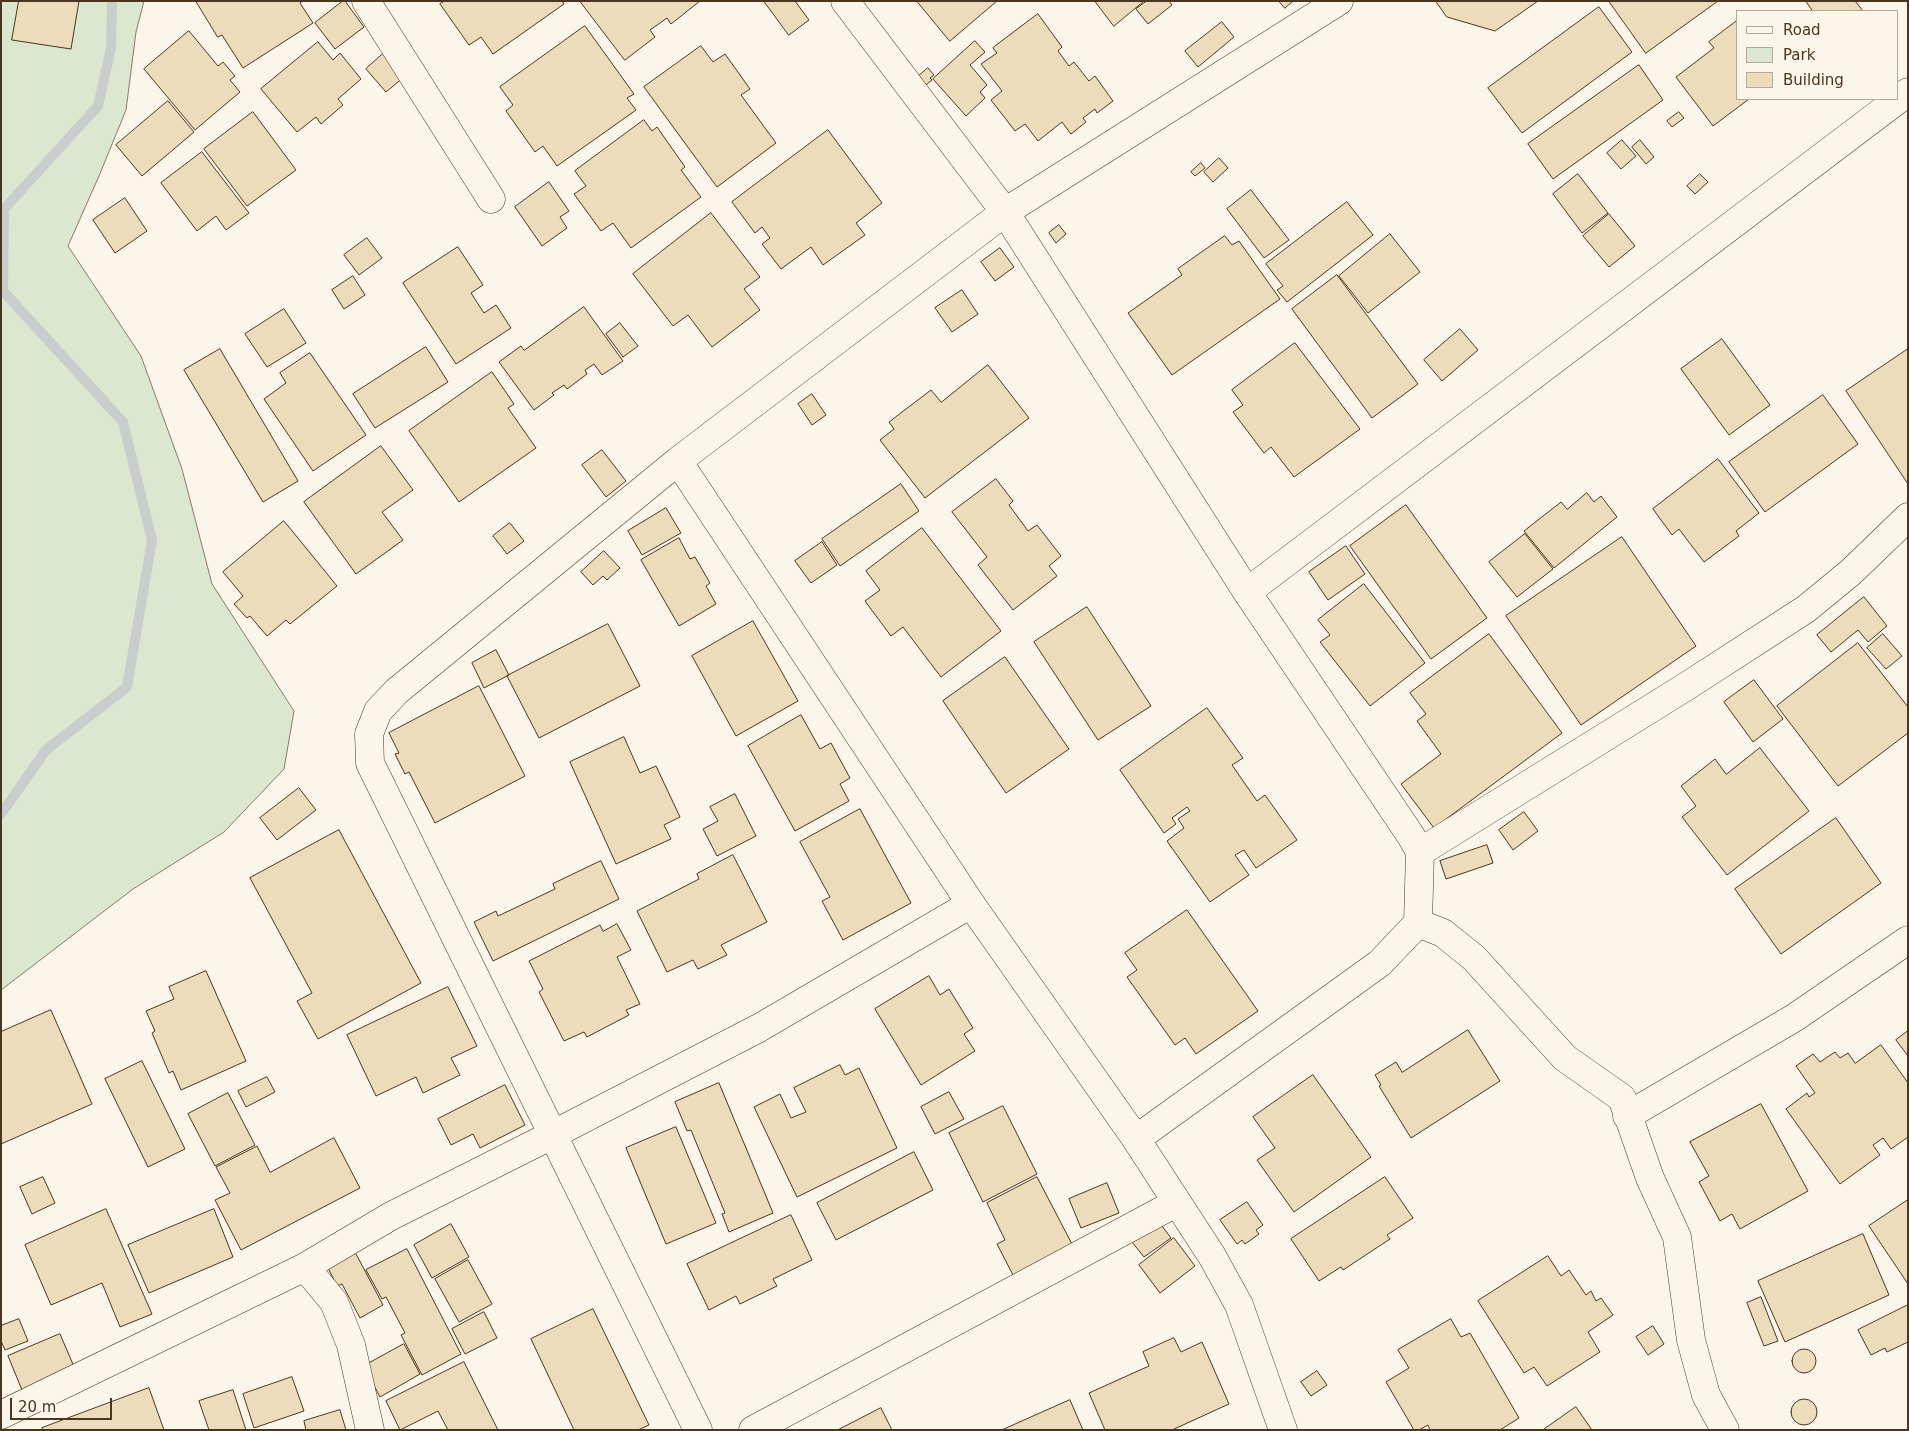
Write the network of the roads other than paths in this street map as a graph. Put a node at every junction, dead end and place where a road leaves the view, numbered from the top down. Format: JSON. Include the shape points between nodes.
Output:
{"nodes":[{"id":1,"x":366,"y":1,"type":"edge"},
{"id":2,"x":845,"y":1,"type":"edge"},
{"id":3,"x":1339,"y":1,"type":"edge"},
{"id":4,"x":1897,"y":100,"type":"edge"},
{"id":5,"x":491,"y":199,"type":"dead end"},
{"id":6,"x":1005,"y":212,"type":"junction"},
{"id":7,"x":678,"y":461,"type":"junction"},
{"id":8,"x":1908,"y":517,"type":"edge"},
{"id":9,"x":1247,"y":592,"type":"junction"},
{"id":10,"x":1420,"y":852,"type":"junction"},
{"id":11,"x":971,"y":904,"type":"junction"},
{"id":12,"x":1418,"y":923,"type":"junction"},
{"id":13,"x":1908,"y":940,"type":"edge"},
{"id":14,"x":1627,"y":1116,"type":"junction"},
{"id":15,"x":552,"y":1135,"type":"junction"},
{"id":16,"x":1136,"y":1139,"type":"junction"},
{"id":17,"x":1176,"y":1202,"type":"junction"},
{"id":18,"x":305,"y":1267,"type":"junction"},
{"id":19,"x":1,"y":1415,"type":"edge"},
{"id":20,"x":370,"y":1430,"type":"edge"},
{"id":21,"x":698,"y":1430,"type":"edge"},
{"id":22,"x":753,"y":1430,"type":"edge"},
{"id":23,"x":1284,"y":1430,"type":"edge"},
{"id":24,"x":1724,"y":1430,"type":"edge"}],
"edges":[{"from":1,"to":5,"type":"street"},
{"from":2,"to":6,"type":"street"},
{"from":3,"to":6,"type":"street"},
{"from":4,"to":9,"type":"street"},
{"from":6,"to":7,"type":"street"},
{"from":6,"to":9,"type":"street"},
{"from":7,"to":11,"type":"street"},
{"from":7,"to":15,"type":"street","via":[[397,691],[378,711],[369,734],[370,763]]},
{"from":8,"to":10,"type":"street","via":[[1851,572],[1806,609]]},
{"from":9,"to":10,"type":"street"},
{"from":10,"to":12,"type":"street"},
{"from":11,"to":15,"type":"street","via":[[759,1028]]},
{"from":11,"to":16,"type":"street"},
{"from":12,"to":14,"type":"street","via":[[1443,933],[1474,958],[1565,1058],[1622,1098]]},
{"from":12,"to":16,"type":"street","via":[[1380,963]]},
{"from":13,"to":14,"type":"street","via":[[1794,1018]]},
{"from":14,"to":24,"type":"street","via":[[1677,1237],[1691,1340],[1706,1395]]},
{"from":15,"to":18,"type":"street","via":[[391,1216]]},
{"from":15,"to":21,"type":"street"},
{"from":16,"to":17,"type":"street"},
{"from":17,"to":22,"type":"street"},
{"from":17,"to":23,"type":"street","via":[[1212,1256],[1239,1305]]},
{"from":18,"to":19,"type":"street"},
{"from":18,"to":20,"type":"street","via":[[334,1302],[351,1345]]}]}
